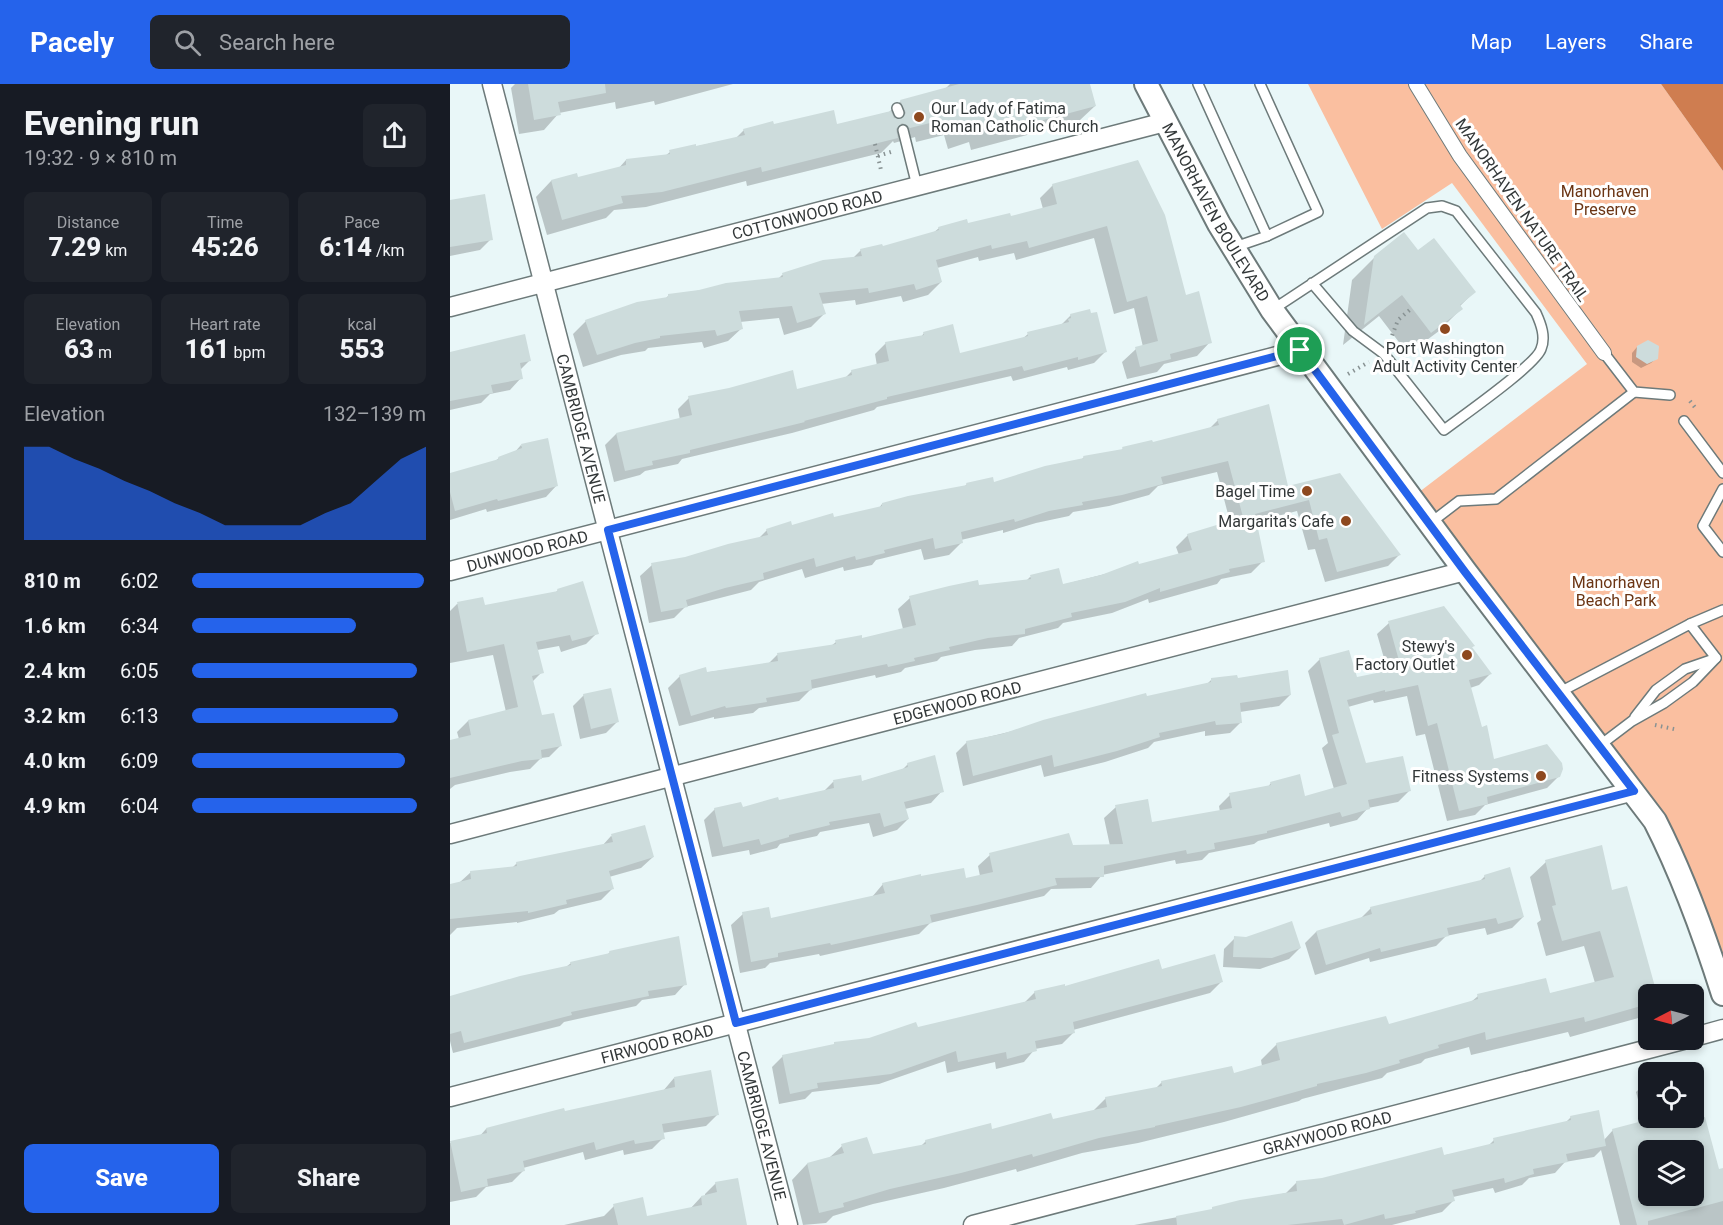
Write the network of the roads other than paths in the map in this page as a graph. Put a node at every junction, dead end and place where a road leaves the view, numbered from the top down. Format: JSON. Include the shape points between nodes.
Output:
{"nodes":[{"id":1,"x":492,"y":84,"type":"edge"},
{"id":2,"x":1146,"y":84,"type":"edge"},
{"id":3,"x":1198,"y":84,"type":"edge"},
{"id":4,"x":1260,"y":84,"type":"edge"},
{"id":5,"x":1416,"y":84,"type":"edge"},
{"id":6,"x":1165,"y":122,"type":"junction"},
{"id":7,"x":903,"y":130,"type":"dead end"},
{"id":8,"x":917,"y":186,"type":"junction"},
{"id":9,"x":1266,"y":236,"type":"junction"},
{"id":10,"x":1233,"y":248,"type":"junction"},
{"id":11,"x":543,"y":283,"type":"junction"},
{"id":12,"x":1312,"y":283,"type":"junction"},
{"id":13,"x":450,"y":307,"type":"edge"},
{"id":14,"x":1272,"y":310,"type":"junction"},
{"id":15,"x":1300,"y":350,"type":"junction"},
{"id":16,"x":1604,"y":353,"type":"joint"},
{"id":17,"x":1634,"y":392,"type":"junction"},
{"id":18,"x":1670,"y":395,"type":"dead end"},
{"id":19,"x":1684,"y":422,"type":"dead end"},
{"id":20,"x":1723,"y":473,"type":"edge"},
{"id":21,"x":1723,"y":489,"type":"edge"},
{"id":22,"x":1429,"y":524,"type":"junction"},
{"id":23,"x":608,"y":530,"type":"junction"},
{"id":24,"x":1723,"y":552,"type":"edge"},
{"id":25,"x":450,"y":571,"type":"edge"},
{"id":26,"x":1465,"y":572,"type":"junction"},
{"id":27,"x":1723,"y":610,"type":"edge"},
{"id":28,"x":1690,"y":624,"type":"junction"},
{"id":29,"x":1716,"y":658,"type":"junction"},
{"id":30,"x":1558,"y":693,"type":"junction"},
{"id":31,"x":1632,"y":721,"type":"junction"},
{"id":32,"x":1599,"y":746,"type":"junction"},
{"id":33,"x":672,"y":777,"type":"junction"},
{"id":34,"x":1634,"y":791,"type":"junction"},
{"id":35,"x":450,"y":834,"type":"edge"},
{"id":36,"x":1723,"y":994,"type":"edge"},
{"id":37,"x":736,"y":1023,"type":"junction"},
{"id":38,"x":1723,"y":1029,"type":"edge"},
{"id":39,"x":1704,"y":1034,"type":"edge"},
{"id":40,"x":1645,"y":1050,"type":"edge"},
{"id":41,"x":450,"y":1097,"type":"edge"},
{"id":42,"x":788,"y":1225,"type":"edge"},
{"id":43,"x":973,"y":1225,"type":"edge"}],
"edges":[{"from":1,"to":11,"type":"street","name":"CAMBRIDGE AVENUE"},
{"from":2,"to":6,"type":"street","name":"MANORHAVEN BOULEVARD"},
{"from":3,"to":9,"type":"lane"},
{"from":4,"to":9,"type":"lane","via":[[1318,212]]},
{"from":5,"to":16,"type":"street","name":"MANORHAVEN NATURE TRAIL","via":[[1460,156]]},
{"from":6,"to":8,"type":"street","name":"COTTONWOOD ROAD"},
{"from":6,"to":10,"type":"street","name":"MANORHAVEN BOULEVARD"},
{"from":7,"to":8,"type":"lane"},
{"from":8,"to":11,"type":"street","name":"COTTONWOOD ROAD"},
{"from":9,"to":10,"type":"lane"},
{"from":10,"to":14,"type":"street","name":"MANORHAVEN BOULEVARD"},
{"from":11,"to":13,"type":"street","name":"COTTONWOOD ROAD"},
{"from":11,"to":23,"type":"street","name":"CAMBRIDGE AVENUE"},
{"from":12,"to":12,"type":"lane","via":[[1426,208],[1442,206],[1456,211],[1536,313],[1542,331],[1541,352],[1443,430],[1384,354],[1353,331]]},
{"from":12,"to":14,"type":"lane"},
{"from":14,"to":15,"type":"street","name":"MANORHAVEN BOULEVARD"},
{"from":15,"to":22,"type":"street","name":"MANORHAVEN BOULEVARD"},
{"from":15,"to":23,"type":"street","name":"DUNWOOD ROAD"},
{"from":16,"to":17,"type":"lane"},
{"from":17,"to":18,"type":"lane"},
{"from":17,"to":22,"type":"lane","via":[[1496,499],[1459,501]]},
{"from":19,"to":20,"type":"lane"},
{"from":21,"to":24,"type":"lane","via":[[1703,526]]},
{"from":22,"to":26,"type":"street","name":"MANORHAVEN BOULEVARD"},
{"from":23,"to":25,"type":"street","name":"DUNWOOD ROAD"},
{"from":23,"to":33,"type":"street","name":"CAMBRIDGE AVENUE"},
{"from":26,"to":30,"type":"street","name":"MANORHAVEN BOULEVARD"},
{"from":26,"to":33,"type":"street","name":"EDGEWOOD ROAD"},
{"from":27,"to":28,"type":"lane"},
{"from":28,"to":29,"type":"lane"},
{"from":28,"to":30,"type":"lane"},
{"from":29,"to":31,"type":"lane","via":[[1693,682]]},
{"from":29,"to":31,"type":"lane","via":[[1685,669],[1656,690]]},
{"from":30,"to":32,"type":"street","name":"MANORHAVEN BOULEVARD"},
{"from":31,"to":32,"type":"lane"},
{"from":32,"to":34,"type":"street","name":"MANORHAVEN BOULEVARD"},
{"from":33,"to":35,"type":"street","name":"EDGEWOOD ROAD"},
{"from":33,"to":37,"type":"street","name":"CAMBRIDGE AVENUE"},
{"from":34,"to":36,"type":"street","name":"MANORHAVEN BOULEVARD","via":[[1673,857]]},
{"from":34,"to":37,"type":"street","name":"FIRWOOD ROAD"},
{"from":37,"to":41,"type":"street","name":"FIRWOOD ROAD"},
{"from":37,"to":42,"type":"street","name":"CAMBRIDGE AVENUE"},
{"from":38,"to":39,"type":"street"},
{"from":40,"to":43,"type":"street","name":"GRAYWOOD ROAD"}]}
